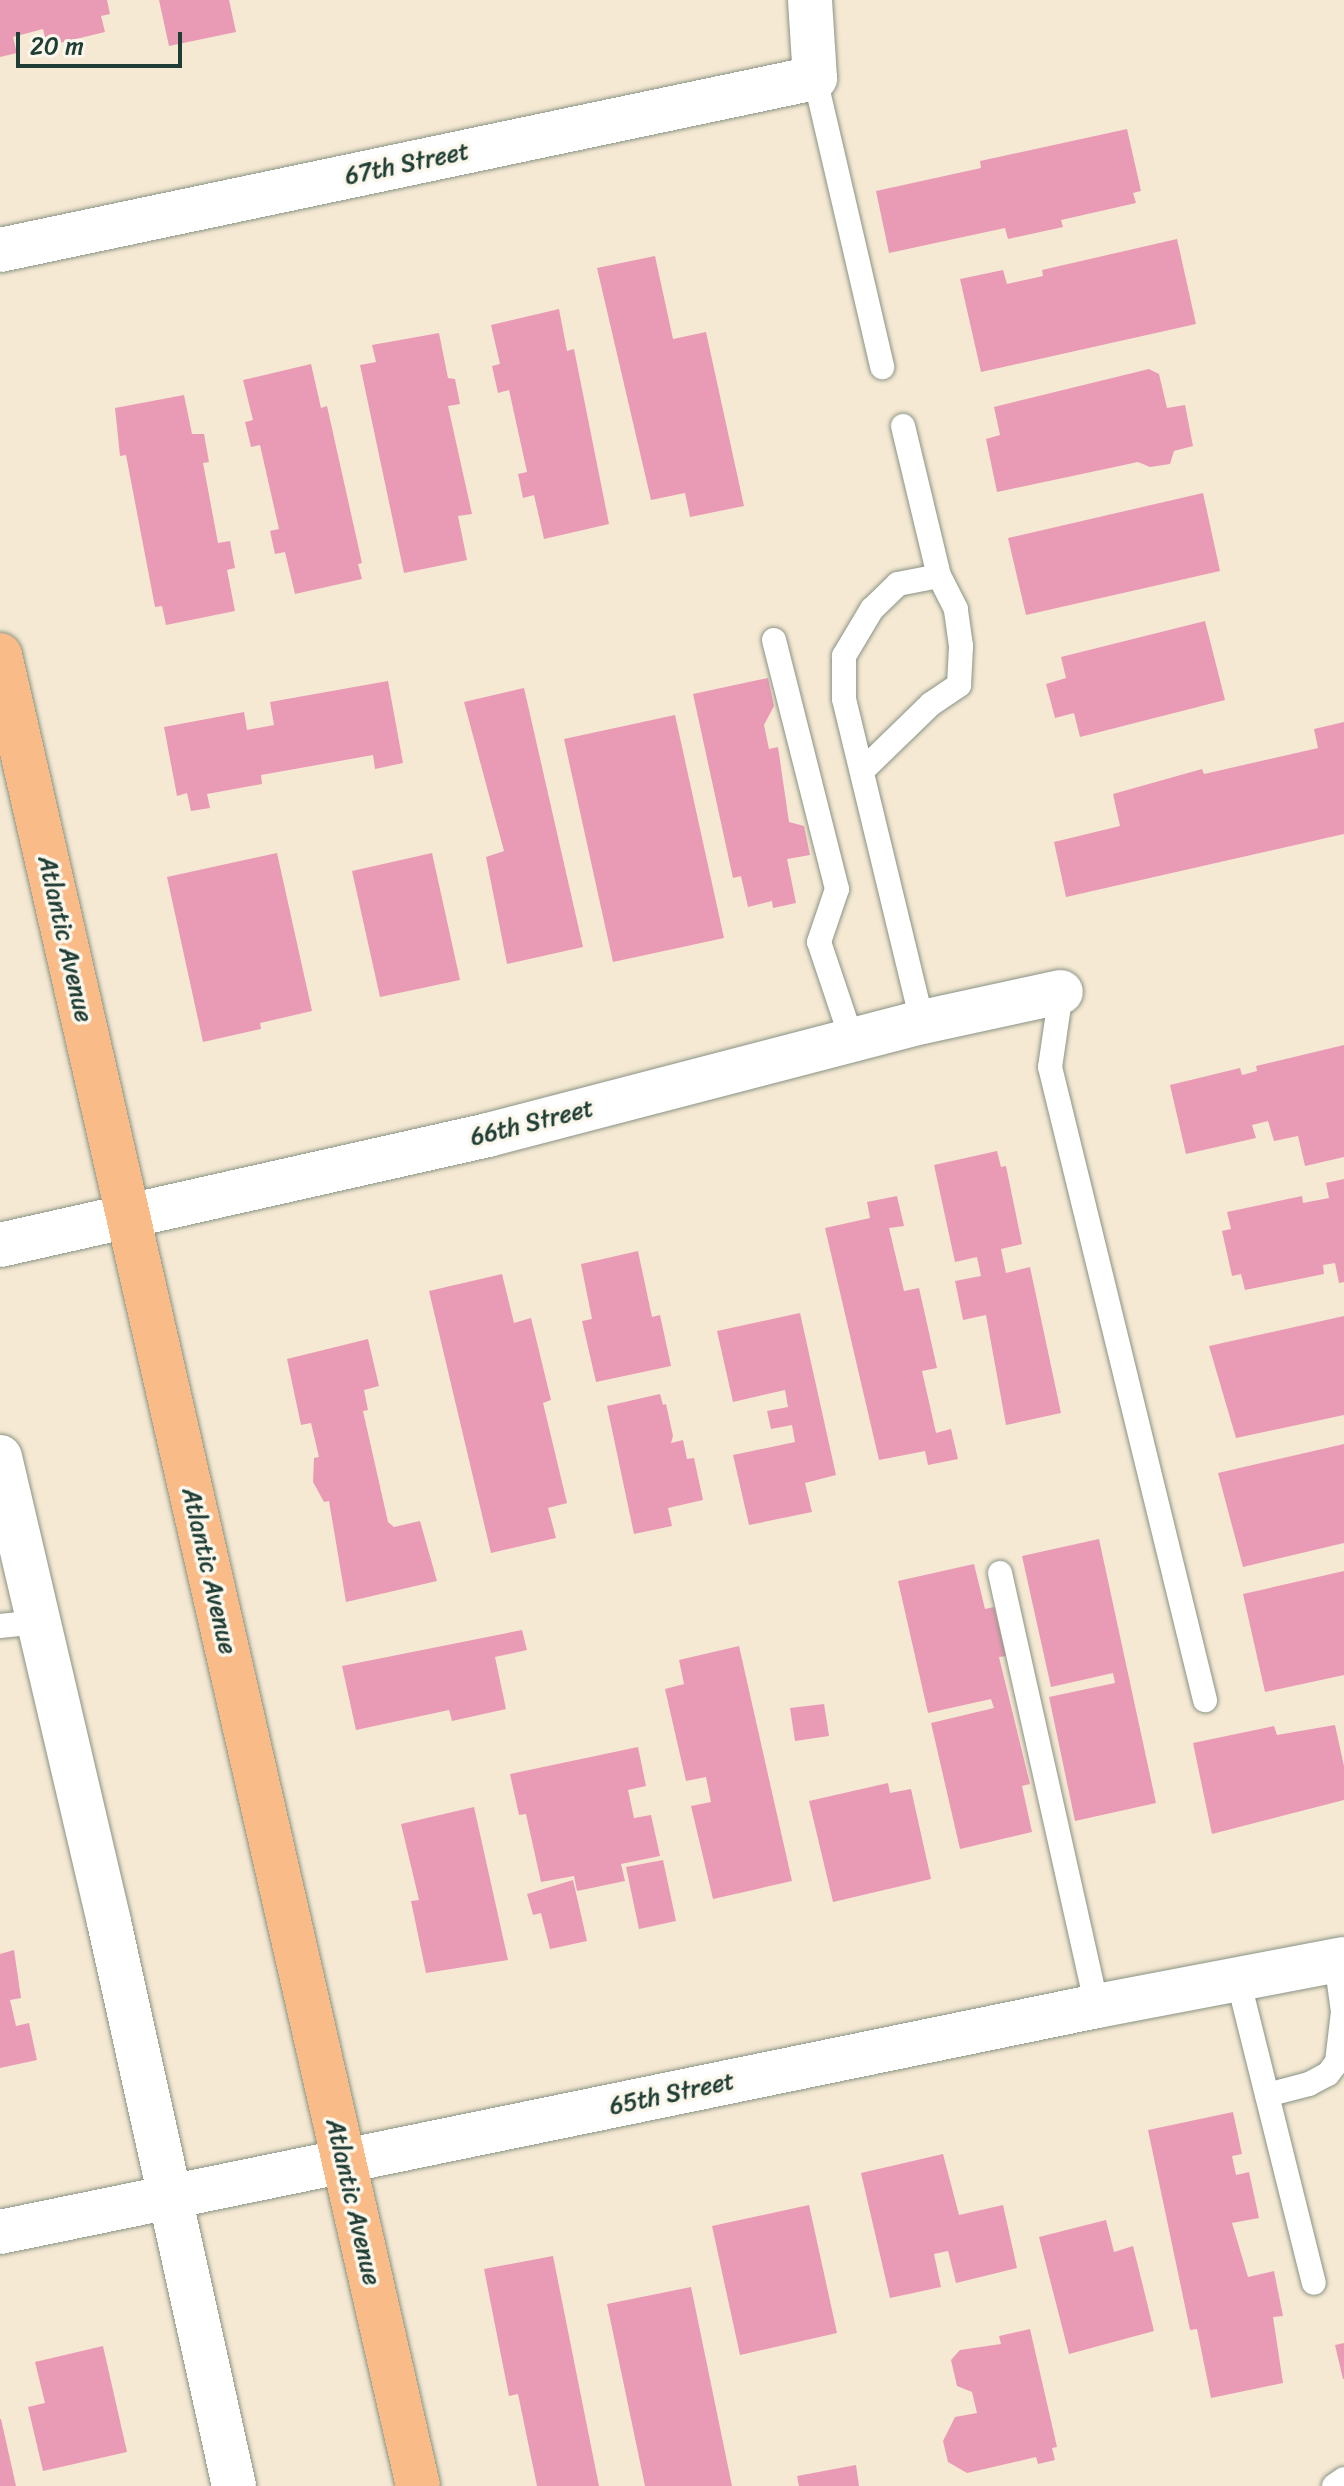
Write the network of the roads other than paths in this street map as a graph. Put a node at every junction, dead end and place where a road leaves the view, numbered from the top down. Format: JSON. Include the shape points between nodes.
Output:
{"nodes":[{"id":1,"x":810,"y":0,"type":"edge"},
{"id":2,"x":815,"y":78,"type":"junction"},
{"id":3,"x":0,"y":250,"type":"edge"},
{"id":4,"x":882,"y":367,"type":"dead end"},
{"id":5,"x":903,"y":426,"type":"dead end"},
{"id":6,"x":939,"y":576,"type":"junction"},
{"id":7,"x":774,"y":640,"type":"dead end"},
{"id":8,"x":0,"y":655,"type":"edge"},
{"id":9,"x":862,"y":771,"type":"junction"},
{"id":10,"x":1061,"y":992,"type":"joint"},
{"id":11,"x":922,"y":1022,"type":"junction"},
{"id":12,"x":853,"y":1043,"type":"junction"},
{"id":13,"x":128,"y":1215,"type":"junction"},
{"id":14,"x":0,"y":1245,"type":"edge"},
{"id":15,"x":0,"y":1457,"type":"edge"},
{"id":16,"x":1000,"y":1573,"type":"dead end"},
{"id":17,"x":19,"y":1624,"type":"edge"},
{"id":18,"x":1205,"y":1700,"type":"dead end"},
{"id":19,"x":1340,"y":1960,"type":"edge"},
{"id":20,"x":1238,"y":1979,"type":"junction"},
{"id":21,"x":1097,"y":2006,"type":"junction"},
{"id":22,"x":1267,"y":2095,"type":"junction"},
{"id":23,"x":344,"y":2161,"type":"junction"},
{"id":24,"x":168,"y":2196,"type":"junction"},
{"id":25,"x":0,"y":2232,"type":"edge"},
{"id":26,"x":1314,"y":2283,"type":"dead end"},
{"id":27,"x":1344,"y":2479,"type":"edge"},
{"id":28,"x":234,"y":2486,"type":"edge"},
{"id":29,"x":418,"y":2486,"type":"edge"},
{"id":30,"x":1334,"y":2486,"type":"edge"}],
"edges":[{"from":1,"to":2,"type":"street"},
{"from":2,"to":3,"type":"street","name":"67th Street"},
{"from":2,"to":4,"type":"lane"},
{"from":5,"to":6,"type":"lane"},
{"from":6,"to":9,"type":"lane","via":[[956,609],[959,685],[931,704]]},
{"from":6,"to":9,"type":"lane","via":[[898,584],[872,609],[844,656],[844,699]]},
{"from":7,"to":12,"type":"lane","via":[[837,889],[819,942]]},
{"from":8,"to":13,"type":"highway","name":"Atlantic Avenue"},
{"from":9,"to":11,"type":"lane"},
{"from":10,"to":11,"type":"street","name":"66th Street"},
{"from":10,"to":18,"type":"lane","via":[[1050,1067]]},
{"from":11,"to":12,"type":"street","name":"66th Street"},
{"from":12,"to":13,"type":"street","name":"66th Street","via":[[488,1135]]},
{"from":13,"to":14,"type":"street","name":"66th Street"},
{"from":13,"to":23,"type":"highway","name":"Atlantic Avenue"},
{"from":15,"to":17,"type":"street"},
{"from":16,"to":21,"type":"lane"},
{"from":17,"to":24,"type":"street","via":[[109,1922]]},
{"from":19,"to":20,"type":"street","name":"65th Street"},
{"from":19,"to":22,"type":"lane","via":[[1343,2012],[1337,2062],[1309,2084]]},
{"from":20,"to":21,"type":"street","name":"65th Street"},
{"from":20,"to":22,"type":"lane"},
{"from":21,"to":23,"type":"street","name":"65th Street"},
{"from":22,"to":26,"type":"lane"},
{"from":23,"to":24,"type":"street","name":"65th Street"},
{"from":23,"to":29,"type":"highway","name":"Atlantic Avenue"},
{"from":24,"to":25,"type":"street","name":"65th Street"},
{"from":24,"to":28,"type":"street"},
{"from":27,"to":30,"type":"lane"}]}
